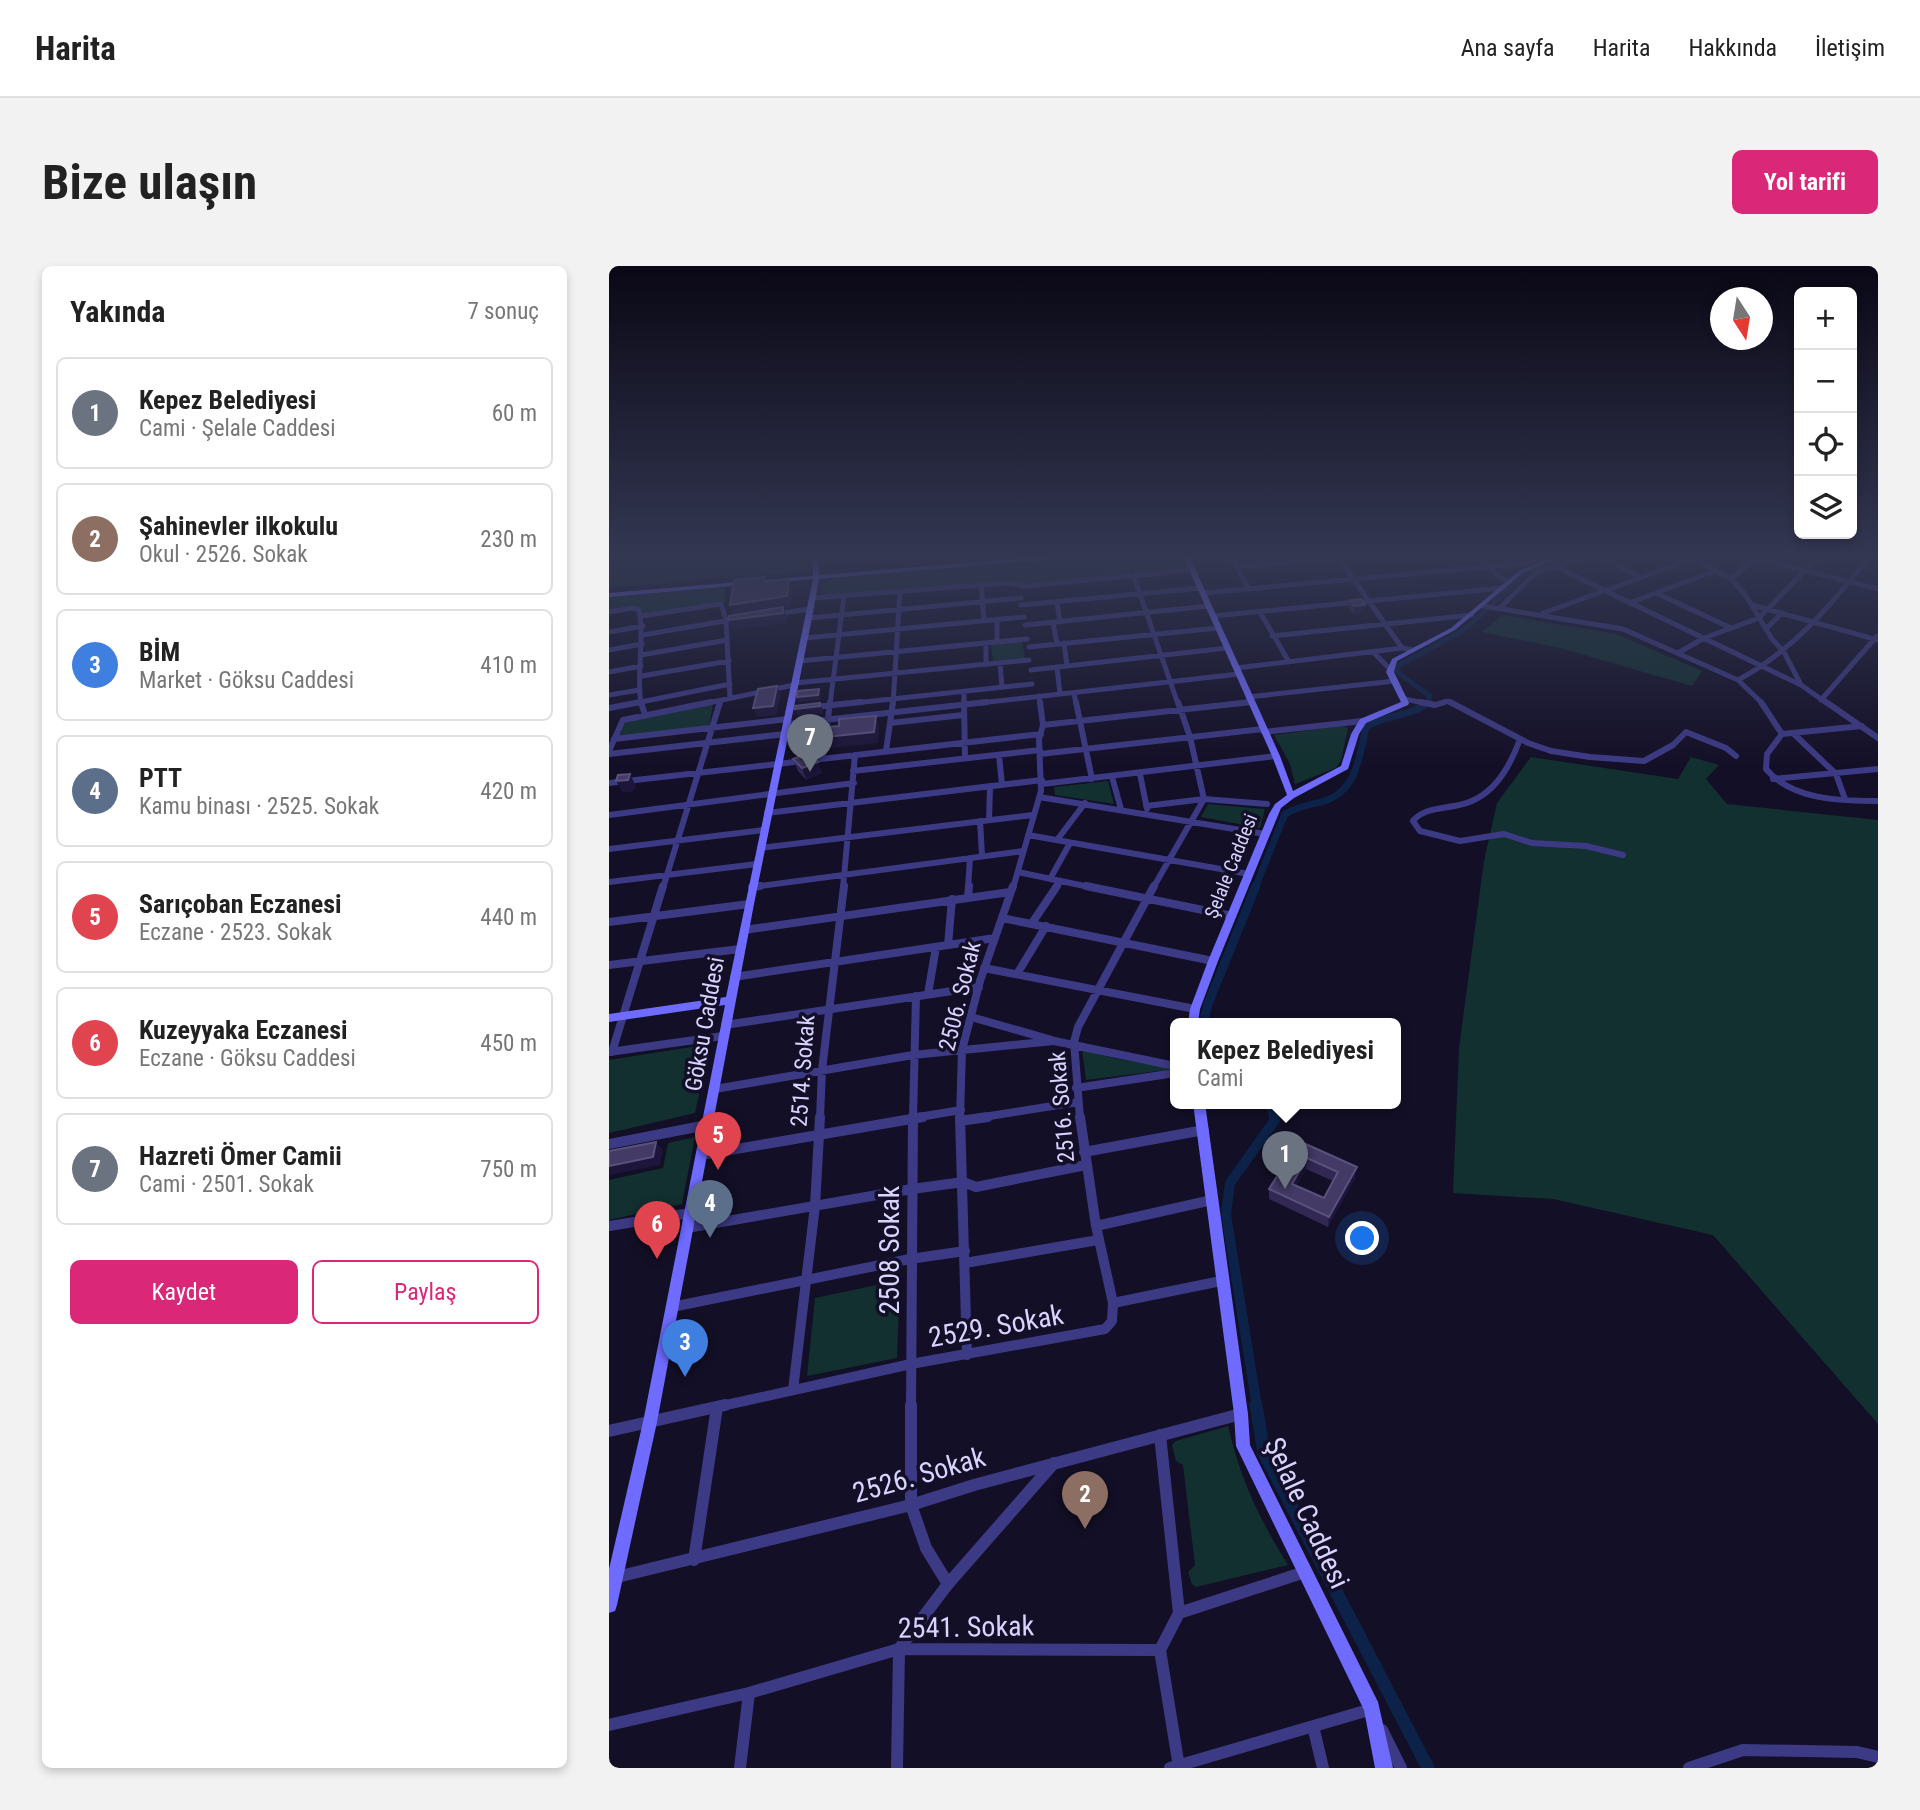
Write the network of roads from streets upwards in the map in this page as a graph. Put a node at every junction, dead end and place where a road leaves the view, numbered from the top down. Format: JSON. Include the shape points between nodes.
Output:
{"nodes":[{"id":1,"x":643,"y":626,"type":"joint"},
{"id":2,"x":692,"y":626,"type":"edge"},
{"id":3,"x":726,"y":626,"type":"edge"},
{"id":4,"x":807,"y":626,"type":"edge"},
{"id":5,"x":841,"y":626,"type":"edge"},
{"id":6,"x":925,"y":626,"type":"edge"},
{"id":7,"x":997,"y":626,"type":"edge"},
{"id":8,"x":1025,"y":626,"type":"edge"},
{"id":9,"x":1057,"y":626,"type":"edge"},
{"id":10,"x":1150,"y":626,"type":"edge"},
{"id":11,"x":1267,"y":626,"type":"edge"},
{"id":12,"x":1365,"y":626,"type":"edge"},
{"id":13,"x":1386,"y":626,"type":"edge"},
{"id":14,"x":1607,"y":626,"type":"edge"},
{"id":15,"x":1680,"y":626,"type":"edge"},
{"id":16,"x":1727,"y":626,"type":"edge"},
{"id":17,"x":1736,"y":626,"type":"edge"},
{"id":18,"x":1764,"y":626,"type":"edge"},
{"id":19,"x":1769,"y":626,"type":"edge"},
{"id":20,"x":1813,"y":626,"type":"edge"},
{"id":21,"x":1829,"y":626,"type":"edge"},
{"id":22,"x":1457,"y":627,"type":"edge"},
{"id":23,"x":1218,"y":628,"type":"joint"},
{"id":24,"x":1731,"y":628,"type":"junction"},
{"id":25,"x":897,"y":629,"type":"junction"},
{"id":26,"x":1766,"y":629,"type":"junction"},
{"id":27,"x":609,"y":632,"type":"edge"},
{"id":28,"x":1153,"y":634,"type":"junction"},
{"id":29,"x":643,"y":635,"type":"junction"},
{"id":30,"x":841,"y":635,"type":"junction"},
{"id":31,"x":1272,"y":636,"type":"junction"},
{"id":32,"x":805,"y":638,"type":"junction"},
{"id":33,"x":1704,"y":638,"type":"junction"},
{"id":34,"x":1877,"y":638,"type":"edge"},
{"id":35,"x":1027,"y":639,"type":"junction"},
{"id":36,"x":727,"y":640,"type":"junction"},
{"id":37,"x":997,"y":642,"type":"junction"},
{"id":38,"x":986,"y":643,"type":"junction"},
{"id":39,"x":642,"y":644,"type":"junction"},
{"id":40,"x":1060,"y":644,"type":"junction"},
{"id":41,"x":1029,"y":647,"type":"junction"},
{"id":42,"x":1227,"y":648,"type":"junction"},
{"id":43,"x":1402,"y":648,"type":"junction"},
{"id":44,"x":609,"y":650,"type":"edge"},
{"id":45,"x":1413,"y":650,"type":"junction"},
{"id":46,"x":896,"y":651,"type":"junction"},
{"id":47,"x":1373,"y":652,"type":"junction"},
{"id":48,"x":1784,"y":652,"type":"junction"},
{"id":49,"x":1678,"y":653,"type":"junction"},
{"id":50,"x":641,"y":655,"type":"junction"},
{"id":51,"x":1160,"y":656,"type":"junction"},
{"id":52,"x":837,"y":657,"type":"junction"},
{"id":53,"x":1029,"y":660,"type":"junction"},
{"id":54,"x":729,"y":661,"type":"junction"},
{"id":55,"x":799,"y":661,"type":"junction"},
{"id":56,"x":1289,"y":662,"type":"junction"},
{"id":57,"x":1000,"y":663,"type":"junction"},
{"id":58,"x":986,"y":665,"type":"junction"},
{"id":59,"x":641,"y":666,"type":"junction"},
{"id":60,"x":1067,"y":666,"type":"junction"},
{"id":61,"x":1057,"y":667,"type":"junction"},
{"id":62,"x":1765,"y":667,"type":"junction"},
{"id":63,"x":1389,"y":668,"type":"junction"},
{"id":64,"x":1031,"y":670,"type":"junction"},
{"id":65,"x":609,"y":671,"type":"edge"},
{"id":66,"x":1237,"y":671,"type":"junction"},
{"id":67,"x":895,"y":674,"type":"junction"},
{"id":68,"x":642,"y":676,"type":"junction"},
{"id":69,"x":833,"y":680,"type":"junction"},
{"id":70,"x":1738,"y":680,"type":"junction"},
{"id":71,"x":1395,"y":681,"type":"junction"},
{"id":72,"x":1172,"y":682,"type":"junction"},
{"id":73,"x":730,"y":684,"type":"junction"},
{"id":74,"x":795,"y":684,"type":"junction"},
{"id":75,"x":1032,"y":684,"type":"junction"},
{"id":76,"x":1801,"y":685,"type":"junction"},
{"id":77,"x":1002,"y":687,"type":"junction"},
{"id":78,"x":639,"y":690,"type":"junction"},
{"id":79,"x":964,"y":691,"type":"junction"},
{"id":80,"x":1074,"y":693,"type":"junction"},
{"id":81,"x":1061,"y":694,"type":"junction"},
{"id":82,"x":609,"y":695,"type":"edge"},
{"id":83,"x":1036,"y":697,"type":"junction"},
{"id":84,"x":730,"y":698,"type":"junction"},
{"id":85,"x":894,"y":698,"type":"junction"},
{"id":86,"x":1250,"y":699,"type":"junction"},
{"id":87,"x":1405,"y":699,"type":"junction"},
{"id":88,"x":1822,"y":700,"type":"junction"},
{"id":89,"x":720,"y":701,"type":"junction"},
{"id":90,"x":638,"y":702,"type":"junction"},
{"id":91,"x":828,"y":705,"type":"junction"},
{"id":92,"x":963,"y":705,"type":"junction"},
{"id":93,"x":609,"y":708,"type":"edge"},
{"id":94,"x":1181,"y":710,"type":"junction"},
{"id":95,"x":892,"y":713,"type":"junction"},
{"id":96,"x":645,"y":715,"type":"junction"},
{"id":97,"x":963,"y":715,"type":"junction"},
{"id":98,"x":828,"y":720,"type":"junction"},
{"id":99,"x":1080,"y":721,"type":"junction"},
{"id":100,"x":1363,"y":721,"type":"junction"},
{"id":101,"x":788,"y":722,"type":"junction"},
{"id":102,"x":890,"y":723,"type":"junction"},
{"id":103,"x":712,"y":728,"type":"junction"},
{"id":104,"x":1865,"y":728,"type":"junction"},
{"id":105,"x":1042,"y":729,"type":"junction"},
{"id":106,"x":1263,"y":730,"type":"junction"},
{"id":107,"x":1782,"y":734,"type":"junction"},
{"id":108,"x":1794,"y":734,"type":"junction"},
{"id":109,"x":1878,"y":734,"type":"edge"},
{"id":110,"x":1190,"y":737,"type":"junction"},
{"id":111,"x":614,"y":739,"type":"junction"},
{"id":112,"x":1520,"y":739,"type":"junction"},
{"id":113,"x":963,"y":742,"type":"junction"},
{"id":114,"x":707,"y":743,"type":"junction"},
{"id":115,"x":1086,"y":749,"type":"junction"},
{"id":116,"x":886,"y":751,"type":"junction"},
{"id":117,"x":1040,"y":752,"type":"junction"},
{"id":118,"x":609,"y":753,"type":"edge"},
{"id":119,"x":855,"y":755,"type":"junction"},
{"id":120,"x":999,"y":755,"type":"junction"},
{"id":121,"x":1276,"y":756,"type":"junction"},
{"id":122,"x":1737,"y":756,"type":"dead end"},
{"id":123,"x":823,"y":758,"type":"junction"},
{"id":124,"x":965,"y":758,"type":"junction"},
{"id":125,"x":779,"y":763,"type":"junction"},
{"id":126,"x":1199,"y":767,"type":"junction"},
{"id":127,"x":1878,"y":769,"type":"edge"},
{"id":128,"x":853,"y":771,"type":"junction"},
{"id":129,"x":698,"y":773,"type":"junction"},
{"id":130,"x":1140,"y":774,"type":"junction"},
{"id":131,"x":1836,"y":774,"type":"junction"},
{"id":132,"x":1112,"y":777,"type":"junction"},
{"id":133,"x":1092,"y":779,"type":"junction"},
{"id":134,"x":1773,"y":779,"type":"junction"},
{"id":135,"x":1042,"y":782,"type":"junction"},
{"id":136,"x":854,"y":783,"type":"junction"},
{"id":137,"x":610,"y":785,"type":"edge"},
{"id":138,"x":1002,"y":785,"type":"junction"},
{"id":139,"x":990,"y":787,"type":"junction"},
{"id":140,"x":771,"y":796,"type":"junction"},
{"id":141,"x":1291,"y":796,"type":"junction"},
{"id":142,"x":1039,"y":797,"type":"junction"},
{"id":143,"x":1204,"y":799,"type":"junction"},
{"id":144,"x":1845,"y":799,"type":"junction"},
{"id":145,"x":1878,"y":801,"type":"edge"},
{"id":146,"x":852,"y":803,"type":"junction"},
{"id":147,"x":1085,"y":803,"type":"junction"},
{"id":148,"x":1267,"y":804,"type":"dead end"},
{"id":149,"x":689,"y":806,"type":"junction"},
{"id":150,"x":1121,"y":809,"type":"junction"},
{"id":151,"x":1147,"y":810,"type":"junction"},
{"id":152,"x":767,"y":813,"type":"junction"},
{"id":153,"x":609,"y":815,"type":"edge"},
{"id":154,"x":1033,"y":815,"type":"junction"},
{"id":155,"x":989,"y":820,"type":"junction"},
{"id":156,"x":979,"y":821,"type":"junction"},
{"id":157,"x":1190,"y":821,"type":"junction"},
{"id":158,"x":764,"y":830,"type":"junction"},
{"id":159,"x":1265,"y":834,"type":"junction"},
{"id":160,"x":1028,"y":835,"type":"junction"},
{"id":161,"x":848,"y":838,"type":"junction"},
{"id":162,"x":678,"y":840,"type":"junction"},
{"id":163,"x":1057,"y":840,"type":"junction"},
{"id":164,"x":1070,"y":843,"type":"junction"},
{"id":165,"x":760,"y":848,"type":"junction"},
{"id":166,"x":609,"y":849,"type":"edge"},
{"id":167,"x":1023,"y":851,"type":"junction"},
{"id":168,"x":982,"y":855,"type":"junction"},
{"id":169,"x":1623,"y":855,"type":"dead end"},
{"id":170,"x":970,"y":858,"type":"junction"},
{"id":171,"x":1169,"y":859,"type":"junction"},
{"id":172,"x":757,"y":864,"type":"junction"},
{"id":173,"x":1018,"y":872,"type":"junction"},
{"id":174,"x":667,"y":874,"type":"junction"},
{"id":175,"x":1249,"y":874,"type":"junction"},
{"id":176,"x":843,"y":875,"type":"junction"},
{"id":177,"x":1050,"y":879,"type":"junction"},
{"id":178,"x":1060,"y":881,"type":"junction"},
{"id":179,"x":609,"y":882,"type":"edge"},
{"id":180,"x":752,"y":887,"type":"junction"},
{"id":181,"x":1010,"y":892,"type":"junction"},
{"id":182,"x":968,"y":897,"type":"junction"},
{"id":183,"x":1146,"y":898,"type":"junction"},
{"id":184,"x":952,"y":900,"type":"junction"},
{"id":185,"x":749,"y":904,"type":"junction"},
{"id":186,"x":654,"y":916,"type":"junction"},
{"id":187,"x":841,"y":916,"type":"junction"},
{"id":188,"x":1232,"y":916,"type":"junction"},
{"id":189,"x":1002,"y":918,"type":"junction"},
{"id":190,"x":609,"y":922,"type":"edge"},
{"id":191,"x":1033,"y":923,"type":"junction"},
{"id":192,"x":1046,"y":926,"type":"junction"},
{"id":193,"x":744,"y":930,"type":"junction"},
{"id":194,"x":995,"y":938,"type":"junction"},
{"id":195,"x":1122,"y":943,"type":"junction"},
{"id":196,"x":948,"y":945,"type":"junction"},
{"id":197,"x":936,"y":947,"type":"junction"},
{"id":198,"x":740,"y":949,"type":"junction"},
{"id":199,"x":641,"y":961,"type":"junction"},
{"id":200,"x":1213,"y":961,"type":"junction"},
{"id":201,"x":835,"y":963,"type":"junction"},
{"id":202,"x":609,"y":965,"type":"edge"},
{"id":203,"x":984,"y":968,"type":"junction"},
{"id":204,"x":1017,"y":974,"type":"junction"},
{"id":205,"x":734,"y":977,"type":"junction"},
{"id":206,"x":979,"y":986,"type":"junction"},
{"id":207,"x":1099,"y":989,"type":"junction"},
{"id":208,"x":928,"y":994,"type":"junction"},
{"id":209,"x":916,"y":996,"type":"junction"},
{"id":210,"x":730,"y":1000,"type":"junction"},
{"id":211,"x":1195,"y":1009,"type":"junction"},
{"id":212,"x":828,"y":1010,"type":"junction"},
{"id":213,"x":624,"y":1016,"type":"junction"},
{"id":214,"x":971,"y":1017,"type":"junction"},
{"id":215,"x":609,"y":1018,"type":"edge"},
{"id":216,"x":1194,"y":1018,"type":"edge"},
{"id":217,"x":724,"y":1030,"type":"junction"},
{"id":218,"x":1055,"y":1041,"type":"junction"},
{"id":219,"x":1074,"y":1042,"type":"junction"},
{"id":220,"x":962,"y":1050,"type":"junction"},
{"id":221,"x":611,"y":1052,"type":"edge"},
{"id":222,"x":912,"y":1055,"type":"junction"},
{"id":223,"x":1170,"y":1065,"type":"edge"},
{"id":224,"x":822,"y":1070,"type":"junction"},
{"id":225,"x":1170,"y":1074,"type":"edge"},
{"id":226,"x":1076,"y":1088,"type":"junction"},
{"id":227,"x":715,"y":1090,"type":"junction"},
{"id":228,"x":1078,"y":1102,"type":"junction"},
{"id":229,"x":1200,"y":1109,"type":"edge"},
{"id":230,"x":961,"y":1110,"type":"junction"},
{"id":231,"x":914,"y":1118,"type":"junction"},
{"id":232,"x":960,"y":1121,"type":"junction"},
{"id":233,"x":707,"y":1125,"type":"junction"},
{"id":234,"x":1204,"y":1130,"type":"junction"},
{"id":235,"x":820,"y":1134,"type":"junction"},
{"id":236,"x":609,"y":1144,"type":"edge"},
{"id":237,"x":1084,"y":1152,"type":"junction"},
{"id":238,"x":701,"y":1155,"type":"junction"},
{"id":239,"x":1086,"y":1165,"type":"junction"},
{"id":240,"x":963,"y":1182,"type":"junction"},
{"id":241,"x":912,"y":1189,"type":"junction"},
{"id":242,"x":1212,"y":1200,"type":"junction"},
{"id":243,"x":815,"y":1206,"type":"junction"},
{"id":244,"x":690,"y":1213,"type":"junction"},
{"id":245,"x":609,"y":1226,"type":"edge"},
{"id":246,"x":1095,"y":1226,"type":"junction"},
{"id":247,"x":687,"y":1228,"type":"junction"},
{"id":248,"x":1098,"y":1240,"type":"junction"},
{"id":249,"x":965,"y":1251,"type":"junction"},
{"id":250,"x":911,"y":1259,"type":"junction"},
{"id":251,"x":965,"y":1263,"type":"junction"},
{"id":252,"x":804,"y":1280,"type":"junction"},
{"id":253,"x":1221,"y":1280,"type":"junction"},
{"id":254,"x":1113,"y":1303,"type":"junction"},
{"id":255,"x":672,"y":1307,"type":"junction"},
{"id":256,"x":967,"y":1355,"type":"junction"},
{"id":257,"x":911,"y":1364,"type":"junction"},
{"id":258,"x":793,"y":1390,"type":"junction"},
{"id":259,"x":717,"y":1407,"type":"junction"},
{"id":260,"x":1241,"y":1414,"type":"junction"},
{"id":261,"x":650,"y":1422,"type":"junction"},
{"id":262,"x":609,"y":1431,"type":"edge"},
{"id":263,"x":1160,"y":1436,"type":"junction"},
{"id":264,"x":1054,"y":1463,"type":"junction"},
{"id":265,"x":911,"y":1505,"type":"junction"},
{"id":266,"x":694,"y":1560,"type":"junction"},
{"id":267,"x":1305,"y":1572,"type":"junction"},
{"id":268,"x":612,"y":1578,"type":"edge"},
{"id":269,"x":948,"y":1584,"type":"junction"},
{"id":270,"x":609,"y":1605,"type":"edge"},
{"id":271,"x":1179,"y":1613,"type":"junction"},
{"id":272,"x":899,"y":1649,"type":"junction"},
{"id":273,"x":1160,"y":1650,"type":"junction"},
{"id":274,"x":749,"y":1693,"type":"junction"},
{"id":275,"x":1372,"y":1708,"type":"junction"},
{"id":276,"x":609,"y":1725,"type":"edge"},
{"id":277,"x":1313,"y":1726,"type":"junction"},
{"id":278,"x":1878,"y":1757,"type":"edge"},
{"id":279,"x":1176,"y":1767,"type":"edge"},
{"id":280,"x":740,"y":1768,"type":"edge"},
{"id":281,"x":897,"y":1768,"type":"edge"},
{"id":282,"x":1323,"y":1768,"type":"edge"},
{"id":283,"x":1384,"y":1768,"type":"edge"},
{"id":284,"x":1401,"y":1768,"type":"edge"},
{"id":285,"x":1689,"y":1768,"type":"edge"}],
"edges":[{"from":1,"to":27,"type":"street"},
{"from":1,"to":29,"type":"street"},
{"from":2,"to":29,"type":"street"},
{"from":3,"to":36,"type":"street"},
{"from":4,"to":32,"type":"street","name":"Göksu Caddesi"},
{"from":5,"to":30,"type":"street"},
{"from":6,"to":25,"type":"street"},
{"from":7,"to":37,"type":"street"},
{"from":8,"to":35,"type":"street","name":"2506. Sokak"},
{"from":9,"to":40,"type":"street"},
{"from":10,"to":28,"type":"street"},
{"from":11,"to":31,"type":"street"},
{"from":12,"to":31,"type":"street"},
{"from":13,"to":43,"type":"street"},
{"from":14,"to":49,"type":"street"},
{"from":15,"to":33,"type":"street"},
{"from":16,"to":24,"type":"street"},
{"from":17,"to":24,"type":"street"},
{"from":18,"to":26,"type":"street"},
{"from":19,"to":26,"type":"street"},
{"from":20,"to":48,"type":"street"},
{"from":21,"to":34,"type":"street"},
{"from":22,"to":45,"type":"street"},
{"from":23,"to":28,"type":"street"},
{"from":23,"to":42,"type":"street"},
{"from":24,"to":33,"type":"street"},
{"from":25,"to":30,"type":"street"},
{"from":25,"to":46,"type":"street"},
{"from":26,"to":48,"type":"street"},
{"from":28,"to":40,"type":"street"},
{"from":28,"to":51,"type":"street"},
{"from":29,"to":39,"type":"street"},
{"from":30,"to":32,"type":"street"},
{"from":30,"to":52,"type":"street"},
{"from":31,"to":56,"type":"street"},
{"from":32,"to":55,"type":"street","name":"Göksu Caddesi"},
{"from":33,"to":49,"type":"street"},
{"from":33,"to":62,"type":"street"},
{"from":34,"to":88,"type":"street"},
{"from":35,"to":37,"type":"street"},
{"from":35,"to":41,"type":"street","name":"2506. Sokak"},
{"from":36,"to":50,"type":"street"},
{"from":36,"to":54,"type":"street"},
{"from":37,"to":38,"type":"street"},
{"from":38,"to":46,"type":"street"},
{"from":38,"to":58,"type":"street"},
{"from":39,"to":44,"type":"street"},
{"from":39,"to":50,"type":"street"},
{"from":40,"to":41,"type":"street"},
{"from":40,"to":60,"type":"street"},
{"from":41,"to":53,"type":"street","name":"2506. Sokak"},
{"from":42,"to":51,"type":"street"},
{"from":42,"to":66,"type":"street"},
{"from":43,"to":45,"type":"street"},
{"from":43,"to":47,"type":"street"},
{"from":45,"to":63,"type":"street"},
{"from":46,"to":52,"type":"street"},
{"from":46,"to":67,"type":"street"},
{"from":47,"to":56,"type":"street"},
{"from":47,"to":63,"type":"street"},
{"from":48,"to":62,"type":"street"},
{"from":48,"to":76,"type":"street"},
{"from":49,"to":70,"type":"street"},
{"from":50,"to":59,"type":"street"},
{"from":51,"to":60,"type":"street"},
{"from":51,"to":72,"type":"street"},
{"from":52,"to":55,"type":"street"},
{"from":52,"to":69,"type":"street"},
{"from":53,"to":57,"type":"street"},
{"from":53,"to":64,"type":"street","name":"2506. Sokak"},
{"from":54,"to":68,"type":"street"},
{"from":54,"to":73,"type":"street"},
{"from":55,"to":74,"type":"street","name":"Göksu Caddesi"},
{"from":56,"to":66,"type":"street"},
{"from":57,"to":58,"type":"street"},
{"from":57,"to":77,"type":"street"},
{"from":58,"to":67,"type":"street"},
{"from":59,"to":65,"type":"street"},
{"from":59,"to":68,"type":"street"},
{"from":60,"to":61,"type":"street"},
{"from":61,"to":64,"type":"street"},
{"from":61,"to":81,"type":"street"},
{"from":62,"to":70,"type":"street"},
{"from":62,"to":76,"type":"street"},
{"from":63,"to":71,"type":"street"},
{"from":64,"to":75,"type":"street","name":"2506. Sokak"},
{"from":66,"to":72,"type":"street"},
{"from":66,"to":86,"type":"street"},
{"from":67,"to":69,"type":"street"},
{"from":67,"to":85,"type":"street"},
{"from":68,"to":78,"type":"street"},
{"from":69,"to":74,"type":"street"},
{"from":69,"to":91,"type":"street"},
{"from":70,"to":107,"type":"street","via":[[1763,704]]},
{"from":71,"to":86,"type":"street"},
{"from":71,"to":87,"type":"street"},
{"from":72,"to":80,"type":"street"},
{"from":72,"to":94,"type":"street"},
{"from":73,"to":84,"type":"street"},
{"from":73,"to":90,"type":"street"},
{"from":74,"to":84,"type":"street"},
{"from":74,"to":101,"type":"street","name":"Göksu Caddesi"},
{"from":75,"to":77,"type":"street"},
{"from":75,"to":83,"type":"street","name":"2506. Sokak"},
{"from":76,"to":88,"type":"street"},
{"from":77,"to":79,"type":"street"},
{"from":78,"to":82,"type":"street"},
{"from":78,"to":90,"type":"street"},
{"from":79,"to":85,"type":"street"},
{"from":79,"to":92,"type":"street"},
{"from":80,"to":81,"type":"street"},
{"from":80,"to":99,"type":"street"},
{"from":81,"to":83,"type":"street"},
{"from":83,"to":92,"type":"street"},
{"from":83,"to":105,"type":"street","name":"2506. Sokak"},
{"from":84,"to":89,"type":"street"},
{"from":85,"to":91,"type":"street"},
{"from":85,"to":95,"type":"street"},
{"from":86,"to":94,"type":"street"},
{"from":86,"to":106,"type":"street"},
{"from":87,"to":100,"type":"street","via":[[1402,706]]},
{"from":87,"to":112,"type":"street","via":[[1436,705],[1448,701]]},
{"from":88,"to":104,"type":"street"},
{"from":89,"to":96,"type":"street"},
{"from":89,"to":103,"type":"street"},
{"from":90,"to":93,"type":"street"},
{"from":90,"to":96,"type":"street"},
{"from":91,"to":98,"type":"street"},
{"from":91,"to":101,"type":"street"},
{"from":92,"to":95,"type":"street"},
{"from":92,"to":97,"type":"street"},
{"from":94,"to":99,"type":"street"},
{"from":94,"to":110,"type":"street"},
{"from":95,"to":98,"type":"street"},
{"from":95,"to":102,"type":"street"},
{"from":96,"to":111,"type":"street","via":[[623,720]]},
{"from":97,"to":102,"type":"street"},
{"from":97,"to":113,"type":"street"},
{"from":98,"to":101,"type":"street"},
{"from":98,"to":123,"type":"street"},
{"from":99,"to":105,"type":"street"},
{"from":99,"to":115,"type":"street"},
{"from":100,"to":106,"type":"street"},
{"from":100,"to":141,"type":"street","name":"Şelale Caddesi","via":[[1345,766]]},
{"from":101,"to":103,"type":"street"},
{"from":101,"to":114,"type":"street"},
{"from":101,"to":125,"type":"street","name":"Göksu Caddesi"},
{"from":102,"to":116,"type":"street"},
{"from":103,"to":111,"type":"street"},
{"from":103,"to":114,"type":"street"},
{"from":104,"to":108,"type":"street"},
{"from":104,"to":109,"type":"street"},
{"from":105,"to":113,"type":"street"},
{"from":105,"to":117,"type":"street","name":"2506. Sokak"},
{"from":106,"to":110,"type":"street"},
{"from":106,"to":121,"type":"street"},
{"from":107,"to":108,"type":"street"},
{"from":107,"to":134,"type":"street","via":[[1766,755]]},
{"from":108,"to":131,"type":"street"},
{"from":110,"to":115,"type":"street"},
{"from":110,"to":126,"type":"street"},
{"from":111,"to":118,"type":"street"},
{"from":112,"to":122,"type":"street","via":[[1551,751],[1637,762],[1665,750],[1686,732]]},
{"from":112,"to":169,"type":"street","via":[[1512,760],[1486,794],[1466,804],[1419,814],[1413,821],[1420,831],[1459,841],[1504,834],[1532,843],[1586,846]]},
{"from":113,"to":116,"type":"street"},
{"from":113,"to":124,"type":"street"},
{"from":114,"to":118,"type":"street"},
{"from":114,"to":129,"type":"street"},
{"from":115,"to":117,"type":"street"},
{"from":115,"to":133,"type":"street"},
{"from":116,"to":119,"type":"street"},
{"from":117,"to":120,"type":"street"},
{"from":117,"to":135,"type":"street","name":"2506. Sokak"},
{"from":119,"to":123,"type":"street"},
{"from":119,"to":128,"type":"street","name":"2514. Sokak"},
{"from":120,"to":124,"type":"street"},
{"from":120,"to":138,"type":"street"},
{"from":121,"to":126,"type":"street"},
{"from":121,"to":141,"type":"street"},
{"from":123,"to":125,"type":"street"},
{"from":124,"to":128,"type":"street"},
{"from":125,"to":129,"type":"street"},
{"from":125,"to":140,"type":"street","name":"Göksu Caddesi"},
{"from":126,"to":130,"type":"street"},
{"from":126,"to":143,"type":"street"},
{"from":127,"to":131,"type":"street"},
{"from":128,"to":136,"type":"street","name":"2514. Sokak"},
{"from":129,"to":137,"type":"street"},
{"from":129,"to":149,"type":"street"},
{"from":130,"to":132,"type":"street"},
{"from":130,"to":151,"type":"street"},
{"from":131,"to":134,"type":"street"},
{"from":131,"to":144,"type":"street"},
{"from":132,"to":133,"type":"street"},
{"from":132,"to":150,"type":"street"},
{"from":133,"to":135,"type":"street"},
{"from":134,"to":144,"type":"street","via":[[1795,791]]},
{"from":135,"to":138,"type":"street"},
{"from":135,"to":142,"type":"street","name":"2506. Sokak"},
{"from":136,"to":140,"type":"street"},
{"from":136,"to":146,"type":"street","name":"2514. Sokak"},
{"from":138,"to":139,"type":"street"},
{"from":139,"to":146,"type":"street"},
{"from":139,"to":155,"type":"street"},
{"from":140,"to":149,"type":"street"},
{"from":140,"to":152,"type":"street","name":"Göksu Caddesi"},
{"from":141,"to":159,"type":"street","name":"Şelale Caddesi","via":[[1278,806]]},
{"from":142,"to":147,"type":"street"},
{"from":142,"to":154,"type":"street","name":"2506. Sokak"},
{"from":143,"to":148,"type":"street"},
{"from":143,"to":151,"type":"street"},
{"from":143,"to":157,"type":"street","name":"2516. Sokak"},
{"from":144,"to":145,"type":"street"},
{"from":146,"to":152,"type":"street"},
{"from":146,"to":161,"type":"street","name":"2514. Sokak"},
{"from":147,"to":150,"type":"street"},
{"from":147,"to":163,"type":"street"},
{"from":149,"to":153,"type":"street"},
{"from":149,"to":162,"type":"street"},
{"from":150,"to":151,"type":"street"},
{"from":151,"to":157,"type":"street"},
{"from":152,"to":158,"type":"street","name":"Göksu Caddesi"},
{"from":154,"to":155,"type":"street"},
{"from":154,"to":160,"type":"street","name":"2506. Sokak"},
{"from":155,"to":156,"type":"street"},
{"from":156,"to":161,"type":"street"},
{"from":156,"to":168,"type":"street"},
{"from":157,"to":159,"type":"street"},
{"from":157,"to":171,"type":"street","name":"2516. Sokak"},
{"from":158,"to":162,"type":"street"},
{"from":158,"to":165,"type":"street","name":"Göksu Caddesi"},
{"from":159,"to":175,"type":"street","name":"Şelale Caddesi"},
{"from":160,"to":163,"type":"street"},
{"from":160,"to":167,"type":"street","name":"2506. Sokak"},
{"from":161,"to":165,"type":"street"},
{"from":161,"to":176,"type":"street","name":"2514. Sokak"},
{"from":162,"to":166,"type":"street"},
{"from":162,"to":174,"type":"street"},
{"from":163,"to":164,"type":"street"},
{"from":164,"to":171,"type":"street"},
{"from":164,"to":177,"type":"street"},
{"from":165,"to":172,"type":"street","name":"Göksu Caddesi"},
{"from":167,"to":168,"type":"street"},
{"from":167,"to":173,"type":"street","name":"2506. Sokak"},
{"from":168,"to":170,"type":"street"},
{"from":170,"to":176,"type":"street"},
{"from":170,"to":182,"type":"street"},
{"from":171,"to":175,"type":"street"},
{"from":171,"to":183,"type":"street","name":"2516. Sokak"},
{"from":172,"to":174,"type":"street"},
{"from":172,"to":180,"type":"street","name":"Göksu Caddesi"},
{"from":173,"to":177,"type":"street"},
{"from":173,"to":181,"type":"street","name":"2506. Sokak"},
{"from":174,"to":179,"type":"street"},
{"from":174,"to":186,"type":"street"},
{"from":175,"to":188,"type":"street","name":"Şelale Caddesi"},
{"from":176,"to":180,"type":"street"},
{"from":176,"to":187,"type":"street","name":"2514. Sokak"},
{"from":177,"to":178,"type":"street"},
{"from":178,"to":183,"type":"street"},
{"from":178,"to":191,"type":"street"},
{"from":180,"to":185,"type":"street","name":"Göksu Caddesi"},
{"from":181,"to":182,"type":"street"},
{"from":181,"to":189,"type":"street","name":"2506. Sokak"},
{"from":182,"to":184,"type":"street"},
{"from":183,"to":188,"type":"street"},
{"from":183,"to":195,"type":"street","name":"2516. Sokak"},
{"from":184,"to":187,"type":"street"},
{"from":184,"to":196,"type":"street"},
{"from":185,"to":186,"type":"street"},
{"from":185,"to":193,"type":"street","name":"Göksu Caddesi"},
{"from":186,"to":190,"type":"street"},
{"from":186,"to":199,"type":"street"},
{"from":187,"to":193,"type":"street"},
{"from":187,"to":201,"type":"street","name":"2514. Sokak"},
{"from":188,"to":200,"type":"street","name":"Şelale Caddesi"},
{"from":189,"to":191,"type":"street"},
{"from":189,"to":194,"type":"street","name":"2506. Sokak"},
{"from":191,"to":192,"type":"street"},
{"from":192,"to":195,"type":"street"},
{"from":192,"to":204,"type":"street"},
{"from":193,"to":198,"type":"street","name":"Göksu Caddesi"},
{"from":194,"to":196,"type":"street"},
{"from":194,"to":203,"type":"street","name":"2506. Sokak"},
{"from":195,"to":200,"type":"street"},
{"from":195,"to":207,"type":"street","name":"2516. Sokak"},
{"from":196,"to":197,"type":"street"},
{"from":197,"to":201,"type":"street"},
{"from":197,"to":208,"type":"street"},
{"from":198,"to":199,"type":"street"},
{"from":198,"to":205,"type":"street","name":"Göksu Caddesi"},
{"from":199,"to":202,"type":"street"},
{"from":199,"to":213,"type":"street"},
{"from":200,"to":211,"type":"street","name":"Şelale Caddesi"},
{"from":201,"to":205,"type":"street"},
{"from":201,"to":212,"type":"street","name":"2514. Sokak"},
{"from":203,"to":204,"type":"street"},
{"from":203,"to":206,"type":"street","name":"2506. Sokak"},
{"from":204,"to":207,"type":"street"},
{"from":205,"to":210,"type":"street","name":"Göksu Caddesi"},
{"from":206,"to":208,"type":"street"},
{"from":206,"to":214,"type":"street","name":"2506. Sokak"},
{"from":207,"to":211,"type":"street"},
{"from":207,"to":219,"type":"street","name":"2516. Sokak"},
{"from":208,"to":209,"type":"street"},
{"from":209,"to":212,"type":"street"},
{"from":209,"to":222,"type":"street","name":"2508 Sokak"},
{"from":210,"to":213,"type":"street"},
{"from":210,"to":217,"type":"street","name":"Göksu Caddesi"},
{"from":211,"to":216,"type":"street","name":"Şelale Caddesi"},
{"from":212,"to":217,"type":"street"},
{"from":212,"to":224,"type":"street","name":"2514. Sokak"},
{"from":213,"to":215,"type":"street"},
{"from":213,"to":221,"type":"street"},
{"from":214,"to":218,"type":"street"},
{"from":214,"to":220,"type":"street","name":"2506. Sokak"},
{"from":217,"to":221,"type":"street"},
{"from":217,"to":227,"type":"street","name":"Göksu Caddesi"},
{"from":218,"to":219,"type":"street"},
{"from":218,"to":220,"type":"street"},
{"from":219,"to":223,"type":"street"},
{"from":219,"to":226,"type":"street","name":"2516. Sokak"},
{"from":220,"to":222,"type":"street"},
{"from":220,"to":230,"type":"street","name":"2506. Sokak"},
{"from":222,"to":224,"type":"street"},
{"from":222,"to":231,"type":"street","name":"2508 Sokak"},
{"from":224,"to":227,"type":"street"},
{"from":224,"to":235,"type":"street","name":"2514. Sokak"},
{"from":225,"to":226,"type":"street"},
{"from":226,"to":228,"type":"street","name":"2516. Sokak"},
{"from":227,"to":233,"type":"street","name":"Göksu Caddesi"},
{"from":228,"to":232,"type":"street"},
{"from":228,"to":237,"type":"street","name":"2516. Sokak"},
{"from":229,"to":234,"type":"street","name":"Şelale Caddesi"},
{"from":230,"to":231,"type":"street"},
{"from":230,"to":232,"type":"street","name":"2506. Sokak"},
{"from":231,"to":235,"type":"street"},
{"from":231,"to":241,"type":"street","name":"2508 Sokak"},
{"from":232,"to":240,"type":"street","name":"2506. Sokak"},
{"from":233,"to":236,"type":"street"},
{"from":233,"to":238,"type":"street","name":"Göksu Caddesi"},
{"from":234,"to":237,"type":"street"},
{"from":234,"to":242,"type":"street","name":"Şelale Caddesi"},
{"from":235,"to":238,"type":"street"},
{"from":235,"to":243,"type":"street","name":"2514. Sokak"},
{"from":237,"to":239,"type":"street","name":"2516. Sokak"},
{"from":238,"to":244,"type":"street","name":"Göksu Caddesi"},
{"from":239,"to":240,"type":"street","via":[[976,1186]]},
{"from":239,"to":246,"type":"street","name":"2516. Sokak"},
{"from":240,"to":241,"type":"street"},
{"from":240,"to":249,"type":"street","name":"2506. Sokak"},
{"from":241,"to":243,"type":"street"},
{"from":241,"to":250,"type":"street","name":"2508 Sokak"},
{"from":242,"to":246,"type":"street"},
{"from":242,"to":253,"type":"street","name":"Şelale Caddesi"},
{"from":243,"to":247,"type":"street"},
{"from":243,"to":252,"type":"street","name":"2514. Sokak"},
{"from":244,"to":245,"type":"street"},
{"from":244,"to":247,"type":"street","name":"Göksu Caddesi"},
{"from":246,"to":248,"type":"street","name":"2516. Sokak"},
{"from":247,"to":255,"type":"street","name":"Göksu Caddesi"},
{"from":248,"to":251,"type":"street"},
{"from":248,"to":254,"type":"street","name":"2516. Sokak"},
{"from":249,"to":250,"type":"street"},
{"from":249,"to":251,"type":"street","name":"2506. Sokak"},
{"from":250,"to":252,"type":"street"},
{"from":250,"to":257,"type":"street","name":"2508 Sokak"},
{"from":251,"to":256,"type":"street","name":"2506. Sokak"},
{"from":252,"to":255,"type":"street"},
{"from":252,"to":258,"type":"street","name":"2514. Sokak"},
{"from":253,"to":254,"type":"street"},
{"from":253,"to":260,"type":"street","name":"Şelale Caddesi"},
{"from":254,"to":256,"type":"street","name":"2529. Sokak","via":[[1112,1321],[1105,1329]]},
{"from":255,"to":261,"type":"street","name":"Göksu Caddesi"},
{"from":256,"to":257,"type":"street","name":"2529. Sokak"},
{"from":257,"to":258,"type":"street","name":"2529. Sokak"},
{"from":257,"to":265,"type":"street","name":"2508 Sokak"},
{"from":258,"to":259,"type":"street","name":"2529. Sokak"},
{"from":259,"to":261,"type":"street","name":"2529. Sokak"},
{"from":259,"to":266,"type":"street"},
{"from":260,"to":263,"type":"street","name":"2526. Sokak"},
{"from":260,"to":267,"type":"street","name":"Şelale Caddesi","via":[[1243,1446]]},
{"from":261,"to":262,"type":"street","name":"2529. Sokak"},
{"from":261,"to":268,"type":"street","name":"Göksu Caddesi"},
{"from":263,"to":264,"type":"street","name":"2526. Sokak"},
{"from":263,"to":271,"type":"street"},
{"from":264,"to":265,"type":"street","name":"2526. Sokak"},
{"from":264,"to":269,"type":"street"},
{"from":265,"to":266,"type":"street","name":"2526. Sokak"},
{"from":265,"to":269,"type":"street","name":"2508 Sokak","via":[[926,1548]]},
{"from":266,"to":268,"type":"street","name":"2526. Sokak"},
{"from":267,"to":271,"type":"street"},
{"from":267,"to":275,"type":"street","name":"Şelale Caddesi"},
{"from":268,"to":270,"type":"street","name":"Göksu Caddesi"},
{"from":269,"to":272,"type":"street"},
{"from":271,"to":273,"type":"street"},
{"from":272,"to":273,"type":"street","name":"2541. Sokak"},
{"from":272,"to":274,"type":"street","name":"2541. Sokak"},
{"from":272,"to":281,"type":"street"},
{"from":273,"to":279,"type":"street"},
{"from":274,"to":276,"type":"street","name":"2541. Sokak"},
{"from":274,"to":280,"type":"street"},
{"from":275,"to":277,"type":"street"},
{"from":275,"to":283,"type":"street","name":"Şelale Caddesi"},
{"from":275,"to":284,"type":"street"},
{"from":277,"to":279,"type":"street"},
{"from":277,"to":282,"type":"street"},
{"from":278,"to":285,"type":"street","via":[[1857,1752],[1743,1750]]}]}
